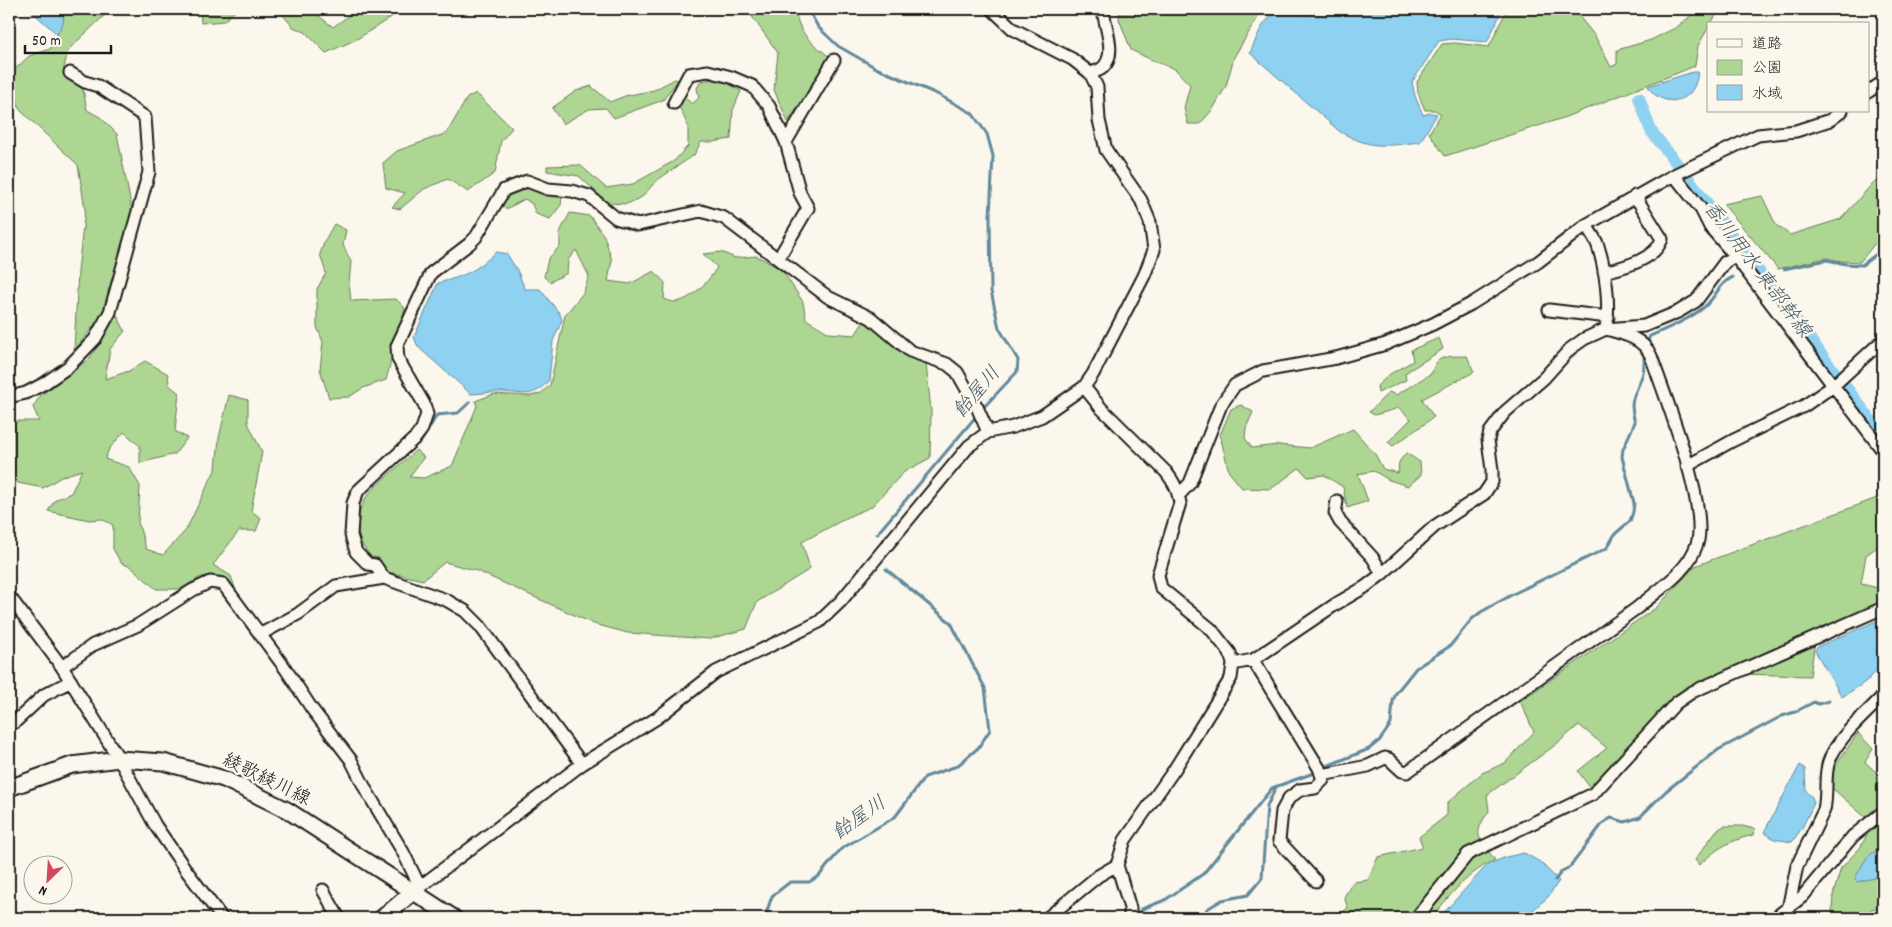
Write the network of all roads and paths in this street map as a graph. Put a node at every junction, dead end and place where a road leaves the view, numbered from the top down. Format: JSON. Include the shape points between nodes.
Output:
{"nodes":[{"id":1,"x":992,"y":9,"type":"edge"},
{"id":2,"x":1103,"y":9,"type":"edge"},
{"id":3,"x":834,"y":60,"type":"dead end"},
{"id":4,"x":70,"y":73,"type":"dead end"},
{"id":5,"x":1090,"y":73,"type":"junction"},
{"id":6,"x":1883,"y":82,"type":"edge"},
{"id":7,"x":1870,"y":91,"type":"edge"},
{"id":8,"x":674,"y":102,"type":"dead end"},
{"id":9,"x":1841,"y":112,"type":"edge"},
{"id":10,"x":786,"y":142,"type":"junction"},
{"id":11,"x":1680,"y":173,"type":"junction"},
{"id":12,"x":1635,"y":196,"type":"junction"},
{"id":13,"x":1586,"y":225,"type":"junction"},
{"id":14,"x":1734,"y":256,"type":"junction"},
{"id":15,"x":778,"y":259,"type":"junction"},
{"id":16,"x":1604,"y":272,"type":"junction"},
{"id":17,"x":1549,"y":310,"type":"dead end"},
{"id":18,"x":1608,"y":317,"type":"junction"},
{"id":19,"x":1606,"y":329,"type":"junction"},
{"id":20,"x":1883,"y":340,"type":"edge"},
{"id":21,"x":1838,"y":381,"type":"junction"},
{"id":22,"x":1084,"y":387,"type":"junction"},
{"id":23,"x":9,"y":397,"type":"edge"},
{"id":24,"x":985,"y":427,"type":"junction"},
{"id":25,"x":1883,"y":451,"type":"edge"},
{"id":26,"x":1687,"y":466,"type":"junction"},
{"id":27,"x":1179,"y":495,"type":"junction"},
{"id":28,"x":1337,"y":501,"type":"dead end"},
{"id":29,"x":1382,"y":574,"type":"junction"},
{"id":30,"x":384,"y":578,"type":"junction"},
{"id":31,"x":9,"y":596,"type":"edge"},
{"id":32,"x":1883,"y":608,"type":"edge"},
{"id":33,"x":261,"y":634,"type":"junction"},
{"id":34,"x":1253,"y":660,"type":"junction"},
{"id":35,"x":1233,"y":664,"type":"junction"},
{"id":36,"x":62,"y":667,"type":"junction"},
{"id":37,"x":71,"y":681,"type":"junction"},
{"id":38,"x":1883,"y":696,"type":"edge"},
{"id":39,"x":9,"y":725,"type":"edge"},
{"id":40,"x":119,"y":759,"type":"junction"},
{"id":41,"x":582,"y":764,"type":"junction"},
{"id":42,"x":1320,"y":771,"type":"junction"},
{"id":43,"x":9,"y":788,"type":"edge"},
{"id":44,"x":1883,"y":812,"type":"edge"},
{"id":45,"x":1117,"y":865,"type":"junction"},
{"id":46,"x":1316,"y":881,"type":"dead end"},
{"id":47,"x":323,"y":890,"type":"dead end"},
{"id":48,"x":416,"y":890,"type":"junction"},
{"id":49,"x":1788,"y":909,"type":"junction"},
{"id":50,"x":451,"y":917,"type":"edge"},
{"id":51,"x":222,"y":918,"type":"edge"},
{"id":52,"x":339,"y":918,"type":"edge"},
{"id":53,"x":382,"y":918,"type":"edge"},
{"id":54,"x":1047,"y":918,"type":"edge"},
{"id":55,"x":1130,"y":918,"type":"edge"},
{"id":56,"x":1416,"y":918,"type":"edge"},
{"id":57,"x":1776,"y":918,"type":"edge"}],
"edges":[{"from":1,"to":5,"type":"street","via":[[1013,28],[1072,59]]},
{"from":2,"to":5,"type":"street","via":[[1110,41],[1109,56],[1102,68]]},
{"from":3,"to":10,"type":"street"},
{"from":4,"to":23,"type":"street","via":[[98,86],[145,117],[149,172],[110,312],[95,339],[68,367],[45,383],[26,394]]},
{"from":5,"to":22,"type":"street","via":[[1097,87],[1099,120],[1106,150],[1142,200],[1150,222],[1154,250],[1118,329]]},
{"from":6,"to":7,"type":"street"},
{"from":8,"to":10,"type":"street","via":[[689,74],[708,71],[731,77],[752,86],[769,106]]},
{"from":9,"to":11,"type":"street","via":[[1830,120],[1796,131],[1758,134]]},
{"from":10,"to":15,"type":"street","via":[[800,193],[808,208]]},
{"from":11,"to":12,"type":"street"},
{"from":11,"to":14,"type":"street","via":[[1710,227]]},
{"from":12,"to":13,"type":"street"},
{"from":12,"to":16,"type":"street","via":[[1662,239],[1659,248],[1644,258]]},
{"from":13,"to":16,"type":"street","via":[[1598,245]]},
{"from":13,"to":27,"type":"street","via":[[1538,262],[1433,324],[1386,344],[1336,358],[1263,371],[1236,385],[1221,405],[1190,483]]},
{"from":14,"to":19,"type":"street","via":[[1725,262],[1696,301],[1678,312],[1644,326]]},
{"from":14,"to":21,"type":"street"},
{"from":15,"to":24,"type":"street","via":[[828,297],[870,318],[910,351],[947,364],[957,372]]},
{"from":15,"to":30,"type":"street","via":[[724,218],[701,211],[638,226],[616,218],[589,196],[548,190],[527,181],[504,190],[469,244],[431,273],[397,346],[398,359],[424,404],[425,423],[416,437],[358,491],[353,503],[351,535],[356,552],[368,564],[374,565]]},
{"from":16,"to":18,"type":"street"},
{"from":17,"to":18,"type":"street"},
{"from":18,"to":19,"type":"street"},
{"from":19,"to":26,"type":"street","via":[[1645,345],[1652,356]]},
{"from":19,"to":29,"type":"street","via":[[1570,349],[1544,378],[1504,412],[1488,440],[1492,482],[1484,494],[1435,526]]},
{"from":20,"to":21,"type":"street"},
{"from":21,"to":25,"type":"street"},
{"from":21,"to":26,"type":"street","via":[[1804,406]]},
{"from":22,"to":24,"type":"street","via":[[1042,416],[1014,427]]},
{"from":22,"to":27,"type":"street","via":[[1166,472]]},
{"from":24,"to":41,"type":"street","via":[[820,622],[716,672],[657,718]]},
{"from":26,"to":42,"type":"street","via":[[1696,500],[1697,544],[1682,569],[1669,582],[1407,772],[1385,758],[1368,766]]},
{"from":27,"to":35,"type":"street","via":[[1180,504],[1158,575],[1159,583],[1211,629],[1230,653]]},
{"from":28,"to":29,"type":"street","via":[[1335,513],[1340,522],[1373,558]]},
{"from":29,"to":34,"type":"street"},
{"from":30,"to":33,"type":"street","via":[[336,586],[298,614]]},
{"from":30,"to":41,"type":"street","via":[[446,600],[465,611],[480,626]]},
{"from":31,"to":36,"type":"street"},
{"from":32,"to":56,"type":"street","via":[[1692,692],[1676,703],[1593,794],[1468,854]]},
{"from":33,"to":36,"type":"street","via":[[224,584],[210,582],[138,625],[93,645]]},
{"from":33,"to":48,"type":"street","via":[[312,710],[351,760],[403,852]]},
{"from":34,"to":35,"type":"street"},
{"from":34,"to":42,"type":"street"},
{"from":35,"to":45,"type":"street","via":[[1231,678],[1126,840]]},
{"from":36,"to":37,"type":"street"},
{"from":37,"to":39,"type":"street","via":[[44,695]]},
{"from":37,"to":40,"type":"street"},
{"from":38,"to":49,"type":"street","via":[[1844,736],[1832,754],[1827,769],[1824,810],[1797,866]]},
{"from":40,"to":43,"type":"main road","name":"綾歌綾川線","via":[[72,765]]},
{"from":40,"to":48,"type":"main road","name":"綾歌綾川線","via":[[163,762],[224,778],[287,810]]},
{"from":40,"to":51,"type":"street","via":[[155,825]]},
{"from":41,"to":48,"type":"street"},
{"from":42,"to":46,"type":"street","via":[[1323,780],[1315,788],[1300,790],[1289,798],[1282,811],[1279,841]]},
{"from":44,"to":49,"type":"street","via":[[1853,836],[1803,896]]},
{"from":45,"to":54,"type":"street","via":[[1098,876]]},
{"from":45,"to":55,"type":"street"},
{"from":47,"to":52,"type":"street"},
{"from":48,"to":50,"type":"main road","name":"綾歌綾川線"},
{"from":48,"to":53,"type":"main road"},
{"from":49,"to":57,"type":"street"}]}
